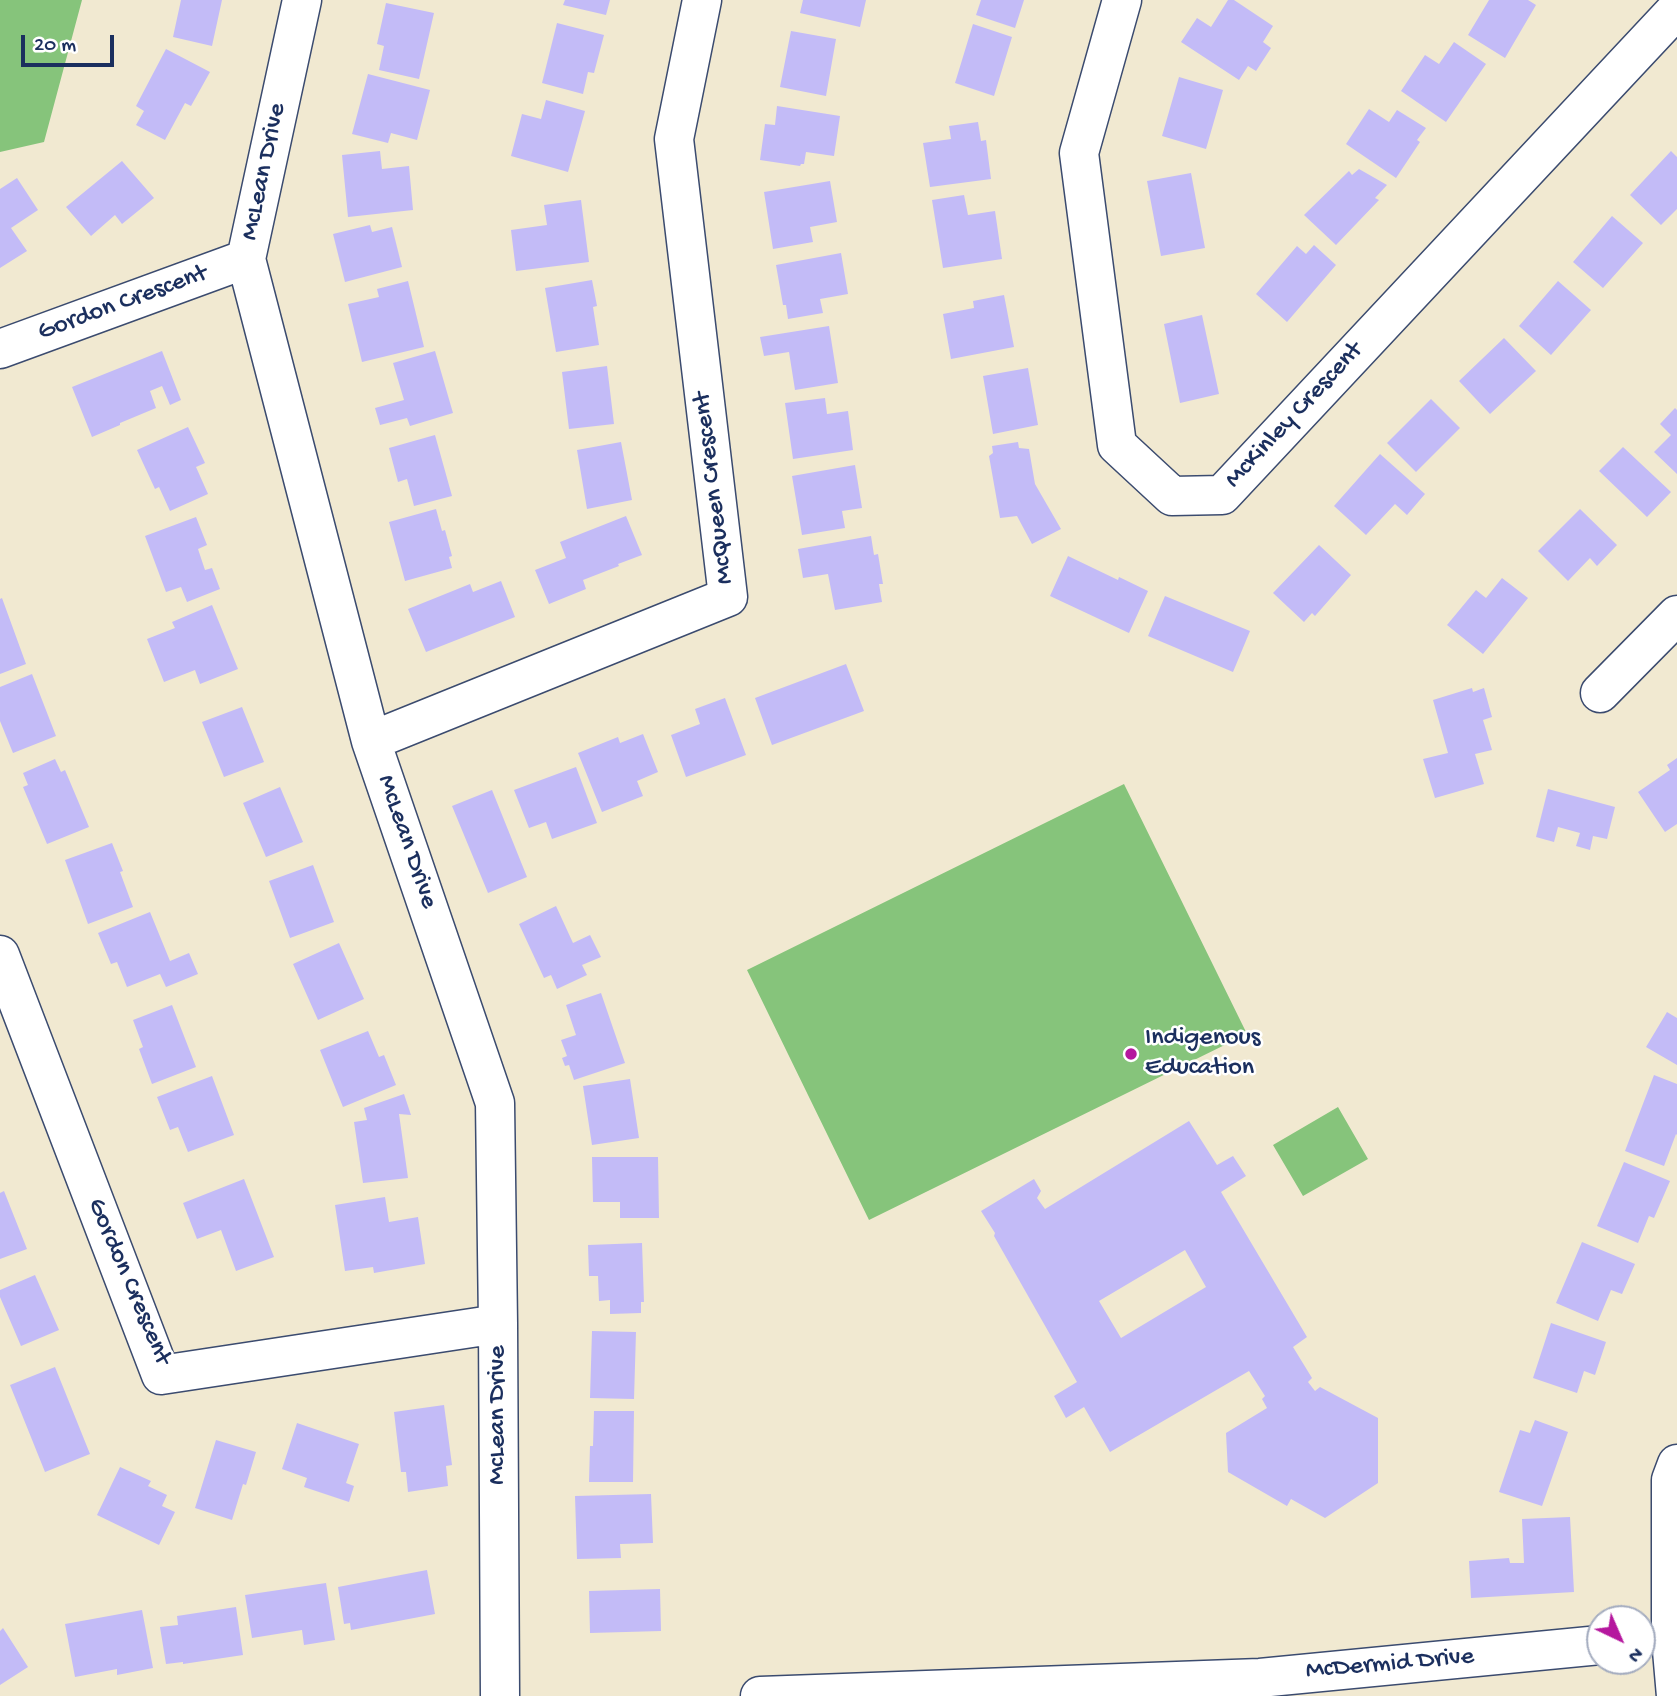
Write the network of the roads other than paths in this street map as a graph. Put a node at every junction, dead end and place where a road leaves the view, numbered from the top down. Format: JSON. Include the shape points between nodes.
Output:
{"nodes":[{"id":1,"x":302,"y":0,"type":"edge"},
{"id":2,"x":702,"y":0,"type":"edge"},
{"id":3,"x":1122,"y":0,"type":"edge"},
{"id":4,"x":1677,"y":9,"type":"edge"},
{"id":5,"x":246,"y":259,"type":"junction"},
{"id":6,"x":0,"y":349,"type":"edge"},
{"id":7,"x":1677,"y":615,"type":"edge"},
{"id":8,"x":1600,"y":693,"type":"dead end"},
{"id":9,"x":371,"y":741,"type":"junction"},
{"id":10,"x":0,"y":956,"type":"edge"},
{"id":11,"x":498,"y":1324,"type":"junction"},
{"id":12,"x":1677,"y":1464,"type":"edge"},
{"id":13,"x":1663,"y":1639,"type":"edge"},
{"id":14,"x":1586,"y":1647,"type":"edge"},
{"id":15,"x":836,"y":1695,"type":"edge"},
{"id":16,"x":500,"y":1696,"type":"edge"},
{"id":17,"x":761,"y":1696,"type":"edge"},
{"id":18,"x":1676,"y":1696,"type":"edge"}],
"edges":[{"from":1,"to":5,"type":"street","name":"McLean Drive"},
{"from":2,"to":9,"type":"street","name":"McQueen Crescent","via":[[674,139],[728,597]]},
{"from":3,"to":4,"type":"street","name":"McKinley Crescent","via":[[1080,153],[1118,445],[1172,496],[1222,495]]},
{"from":5,"to":6,"type":"street","name":"Gordon Crescent"},
{"from":5,"to":9,"type":"street","name":"McLean Drive"},
{"from":7,"to":8,"type":"street"},
{"from":9,"to":11,"type":"street","name":"McLean Drive","via":[[495,1103]]},
{"from":10,"to":11,"type":"street","name":"Gordon Crescent","via":[[161,1375]]},
{"from":11,"to":16,"type":"street","name":"McLean Drive"},
{"from":12,"to":13,"type":"street","via":[[1671,1480]]},
{"from":13,"to":18,"type":"street"},
{"from":14,"to":15,"type":"street","name":"McDermid Drive","via":[[1260,1678]]},
{"from":15,"to":17,"type":"street","name":"McDermid Drive"}]}
